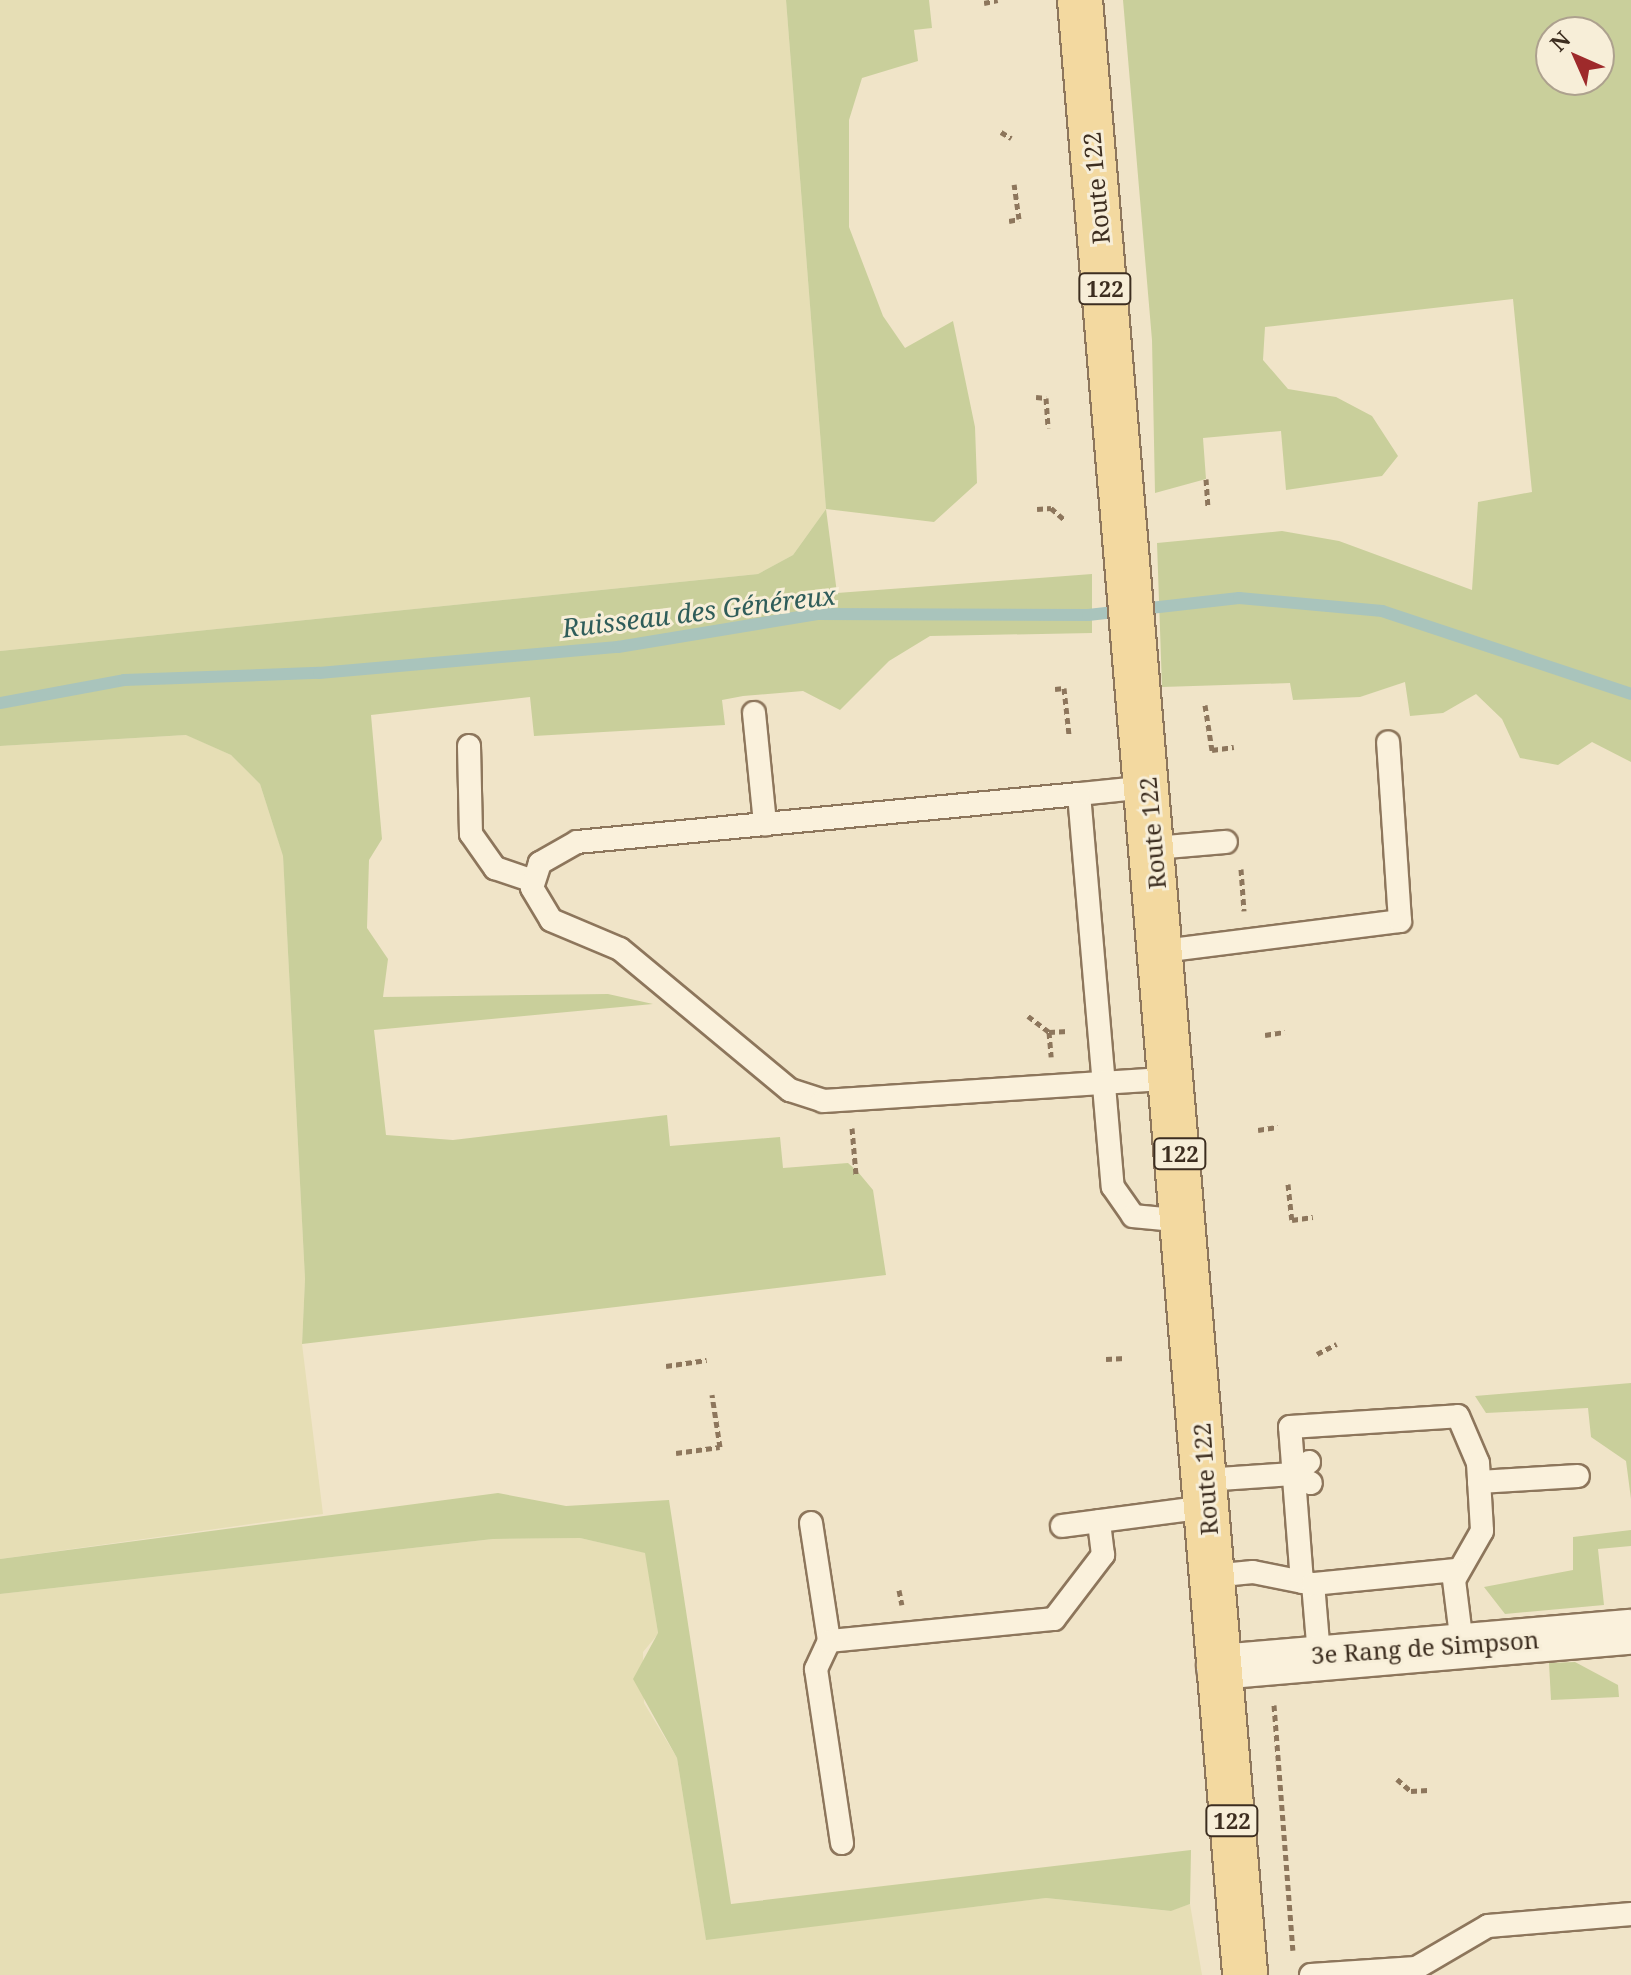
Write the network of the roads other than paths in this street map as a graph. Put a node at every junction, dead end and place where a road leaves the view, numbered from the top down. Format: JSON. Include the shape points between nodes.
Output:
{"nodes":[{"id":1,"x":1080,"y":0,"type":"edge"},
{"id":2,"x":754,"y":713,"type":"dead end"},
{"id":3,"x":1388,"y":742,"type":"dead end"},
{"id":4,"x":469,"y":746,"type":"dead end"},
{"id":5,"x":1148,"y":787,"type":"junction"},
{"id":6,"x":1079,"y":794,"type":"junction"},
{"id":7,"x":765,"y":824,"type":"junction"},
{"id":8,"x":1226,"y":842,"type":"road end"},
{"id":9,"x":1154,"y":848,"type":"junction"},
{"id":10,"x":533,"y":881,"type":"junction"},
{"id":11,"x":1163,"y":951,"type":"junction"},
{"id":12,"x":1175,"y":1078,"type":"junction"},
{"id":13,"x":1106,"y":1083,"type":"junction"},
{"id":14,"x":1185,"y":1221,"type":"junction"},
{"id":15,"x":1304,"y":1473,"type":"junction"},
{"id":16,"x":1578,"y":1476,"type":"dead end"},
{"id":17,"x":1479,"y":1482,"type":"junction"},
{"id":18,"x":1206,"y":1493,"type":"junction"},
{"id":19,"x":1099,"y":1521,"type":"junction"},
{"id":20,"x":811,"y":1523,"type":"dead end"},
{"id":21,"x":1062,"y":1526,"type":"dead end"},
{"id":22,"x":1457,"y":1570,"type":"junction"},
{"id":23,"x":1212,"y":1576,"type":"junction"},
{"id":24,"x":1307,"y":1583,"type":"junction"},
{"id":25,"x":1631,"y":1632,"type":"edge"},
{"id":26,"x":829,"y":1641,"type":"junction"},
{"id":27,"x":1462,"y":1644,"type":"junction"},
{"id":28,"x":1319,"y":1655,"type":"junction"},
{"id":29,"x":1219,"y":1667,"type":"junction"},
{"id":30,"x":842,"y":1843,"type":"dead end"},
{"id":31,"x":1631,"y":1914,"type":"edge"},
{"id":32,"x":1245,"y":1975,"type":"edge"},
{"id":33,"x":1311,"y":1975,"type":"edge"}],
"edges":[{"from":1,"to":5,"type":"main road","name":"Route 122","number":"122"},
{"from":2,"to":7,"type":"lane"},
{"from":3,"to":11,"type":"lane","via":[[1400,921]]},
{"from":4,"to":10,"type":"lane","via":[[471,834],[495,868]]},
{"from":5,"to":6,"type":"lane"},
{"from":5,"to":9,"type":"main road","name":"Route 122","number":"122"},
{"from":6,"to":7,"type":"lane"},
{"from":6,"to":13,"type":"lane"},
{"from":7,"to":10,"type":"lane","via":[[577,842],[551,852]]},
{"from":8,"to":9,"type":"lane"},
{"from":9,"to":11,"type":"main road","name":"Route 122","number":"122"},
{"from":10,"to":13,"type":"lane","via":[[551,920],[620,949],[790,1090],[848,1103]]},
{"from":11,"to":12,"type":"main road","name":"Route 122","number":"122"},
{"from":12,"to":13,"type":"lane"},
{"from":12,"to":14,"type":"main road","name":"Route 122","number":"122"},
{"from":13,"to":14,"type":"lane","via":[[1120,1203],[1133,1216]]},
{"from":14,"to":18,"type":"main road","name":"Route 122","number":"122"},
{"from":15,"to":17,"type":"lane","via":[[1290,1427],[1450,1414],[1471,1438]]},
{"from":15,"to":18,"type":"lane"},
{"from":15,"to":24,"type":"lane"},
{"from":16,"to":17,"type":"lane"},
{"from":17,"to":22,"type":"lane","via":[[1479,1545]]},
{"from":18,"to":19,"type":"lane"},
{"from":18,"to":23,"type":"main road","name":"Route 122","number":"122"},
{"from":19,"to":21,"type":"lane"},
{"from":19,"to":26,"type":"lane","via":[[1103,1555],[1054,1619]]},
{"from":20,"to":26,"type":"lane"},
{"from":22,"to":24,"type":"lane"},
{"from":22,"to":27,"type":"lane"},
{"from":23,"to":24,"type":"lane","via":[[1253,1572]]},
{"from":23,"to":29,"type":"main road","name":"Route 122","number":"122"},
{"from":24,"to":28,"type":"lane"},
{"from":25,"to":27,"type":"street","name":"3e Rang de Simpson"},
{"from":26,"to":30,"type":"lane","via":[[816,1669]]},
{"from":27,"to":28,"type":"street","name":"3e Rang de Simpson"},
{"from":28,"to":29,"type":"street","name":"3e Rang de Simpson"},
{"from":29,"to":32,"type":"main road","number":"122"},
{"from":31,"to":33,"type":"lane","via":[[1488,1926],[1416,1968]]}]}
